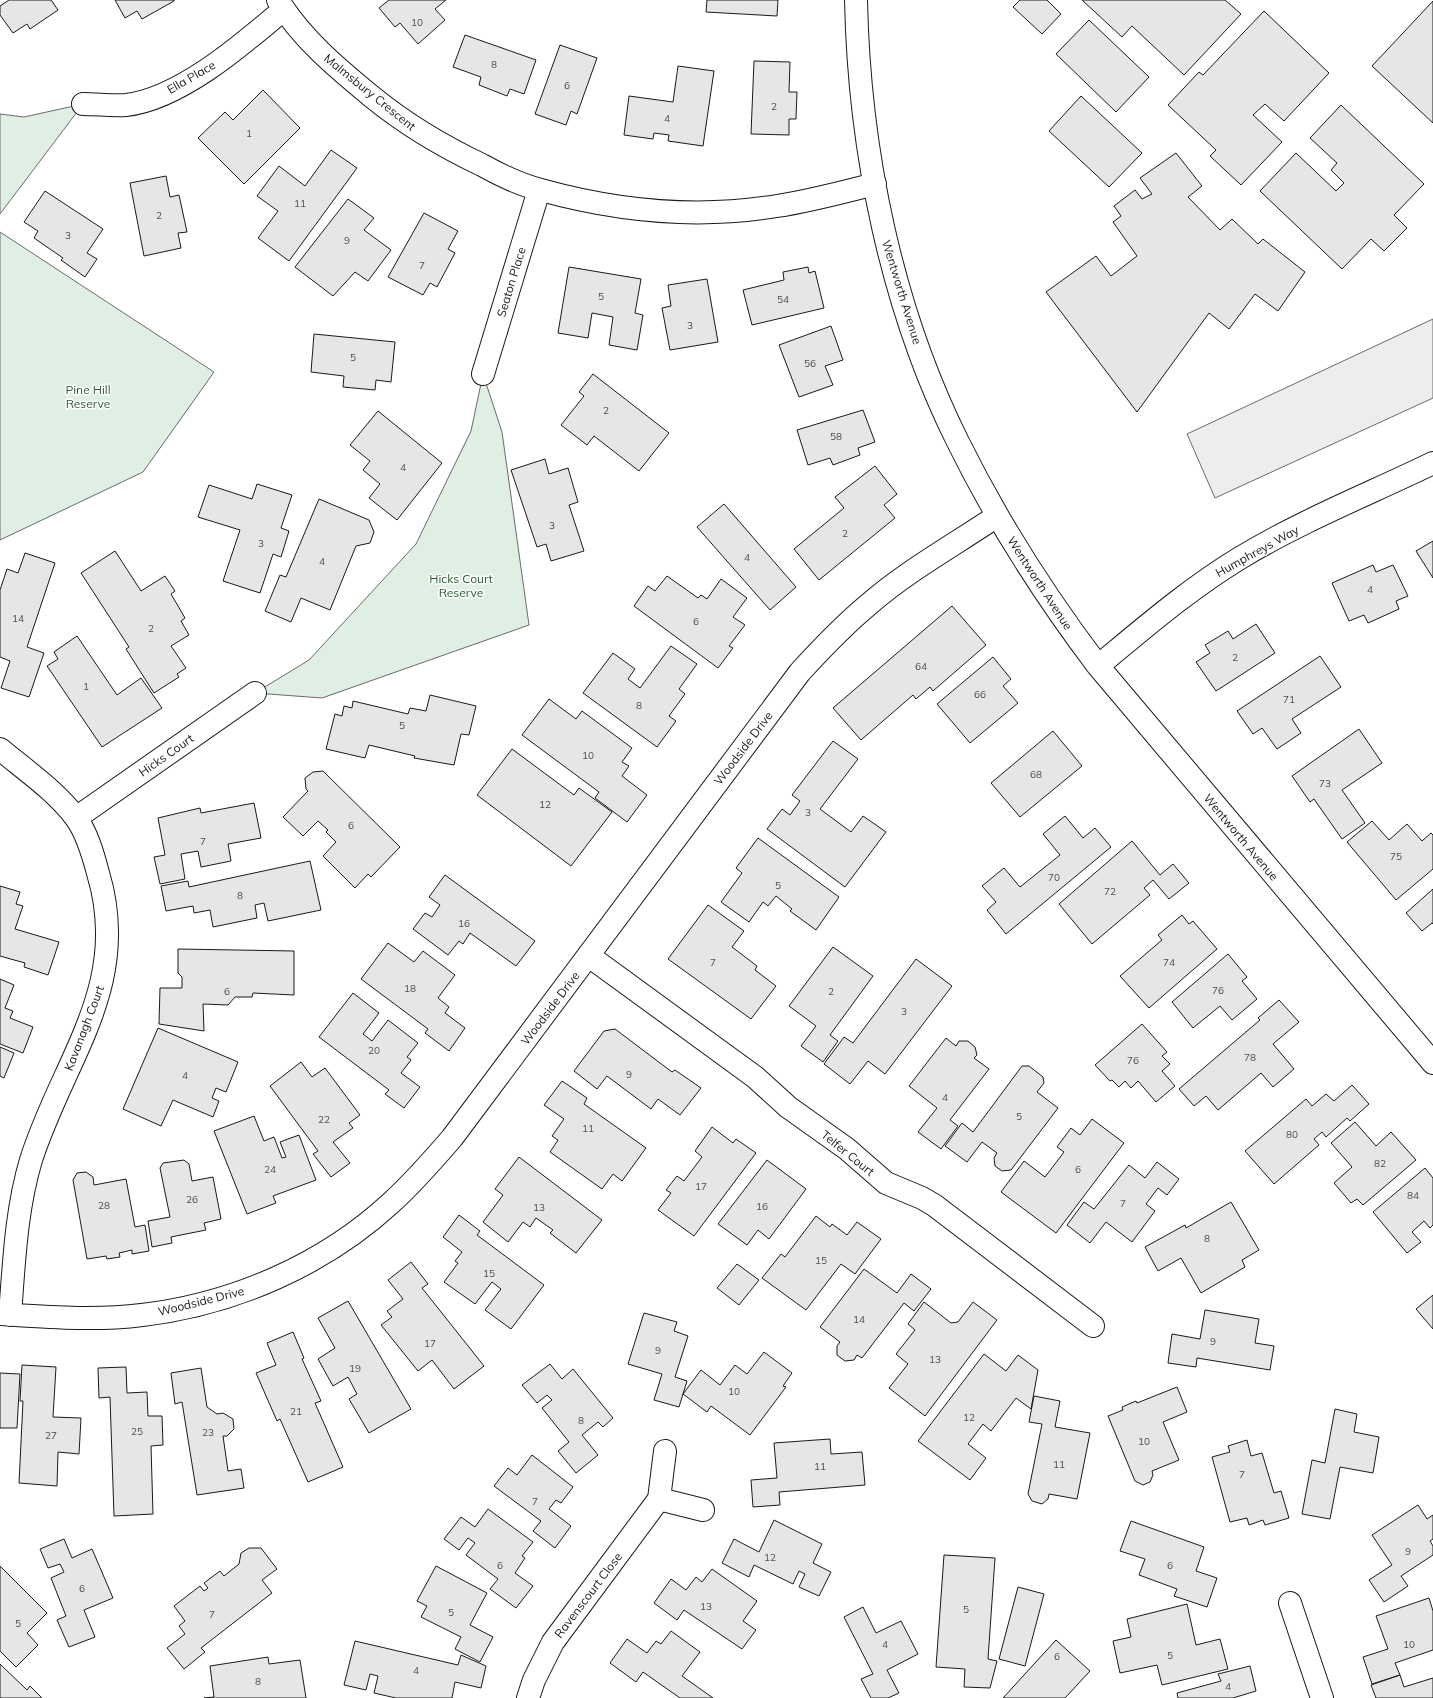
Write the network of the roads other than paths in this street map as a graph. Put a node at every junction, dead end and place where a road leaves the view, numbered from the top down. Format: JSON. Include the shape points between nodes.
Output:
{"nodes":[{"id":1,"x":856,"y":0,"type":"edge"},
{"id":2,"x":281,"y":5,"type":"edge"},
{"id":3,"x":83,"y":104,"type":"dead end"},
{"id":4,"x":875,"y":184,"type":"junction"},
{"id":5,"x":539,"y":190,"type":"junction"},
{"id":6,"x":483,"y":374,"type":"dead end"},
{"id":7,"x":1433,"y":463,"type":"edge"},
{"id":8,"x":997,"y":516,"type":"junction"},
{"id":9,"x":1098,"y":666,"type":"junction"},
{"id":10,"x":255,"y":693,"type":"dead end"},
{"id":11,"x":0,"y":748,"type":"edge"},
{"id":12,"x":76,"y":818,"type":"junction"},
{"id":13,"x":589,"y":956,"type":"junction"},
{"id":14,"x":1433,"y":1063,"type":"edge"},
{"id":15,"x":5,"y":1314,"type":"edge"},
{"id":16,"x":1093,"y":1326,"type":"dead end"},
{"id":17,"x":664,"y":1451,"type":"dead end"},
{"id":18,"x":659,"y":1499,"type":"junction"},
{"id":19,"x":703,"y":1510,"type":"dead end"},
{"id":20,"x":1290,"y":1603,"type":"dead end"},
{"id":21,"x":528,"y":1698,"type":"edge"},
{"id":22,"x":1322,"y":1698,"type":"edge"}],
"edges":[{"from":1,"to":4,"type":"street","name":"Wentworth Avenue","via":[[858,65]]},
{"from":2,"to":3,"type":"street","name":"Ella Place","via":[[217,62],[171,90],[142,102],[125,105]]},
{"from":2,"to":5,"type":"street","name":"Malmsbury Crescent","via":[[322,53],[387,109],[423,134],[500,174]]},
{"from":4,"to":5,"type":"street","name":"Malmsbury Crescent","via":[[777,206],[724,212],[676,212],[602,203]]},
{"from":4,"to":8,"type":"street","name":"Wentworth Avenue","via":[[885,236],[903,303],[928,374],[957,441]]},
{"from":5,"to":6,"type":"street","name":"Seaton Place"},
{"from":7,"to":9,"type":"street","name":"Humphreys Way","via":[[1241,557],[1162,613]]},
{"from":8,"to":9,"type":"street","name":"Wentworth Avenue","via":[[1063,621]]},
{"from":8,"to":13,"type":"street","name":"Woodside Drive","via":[[898,581],[868,604],[818,652],[781,696]]},
{"from":9,"to":14,"type":"street","name":"Wentworth Avenue"},
{"from":10,"to":12,"type":"street","name":"Hicks Court"},
{"from":11,"to":12,"type":"street","name":"Kavanagh Court"},
{"from":12,"to":15,"type":"street","name":"Kavanagh Court","via":[[88,841],[101,881],[106,924],[105,971],[86,1031],[41,1134],[25,1184]]},
{"from":13,"to":15,"type":"street","name":"Woodside Drive","via":[[452,1138],[421,1174],[392,1203],[332,1248],[303,1265],[244,1291],[177,1308],[142,1315],[112,1317],[72,1318]]},
{"from":13,"to":16,"type":"street","name":"Telfer Court","via":[[755,1077],[788,1107],[847,1149],[886,1184],[934,1205]]},
{"from":17,"to":18,"type":"street"},
{"from":18,"to":19,"type":"street"},
{"from":18,"to":21,"type":"street","name":"Ravenscourt Close","via":[[553,1642]]},
{"from":20,"to":22,"type":"street"}]}
